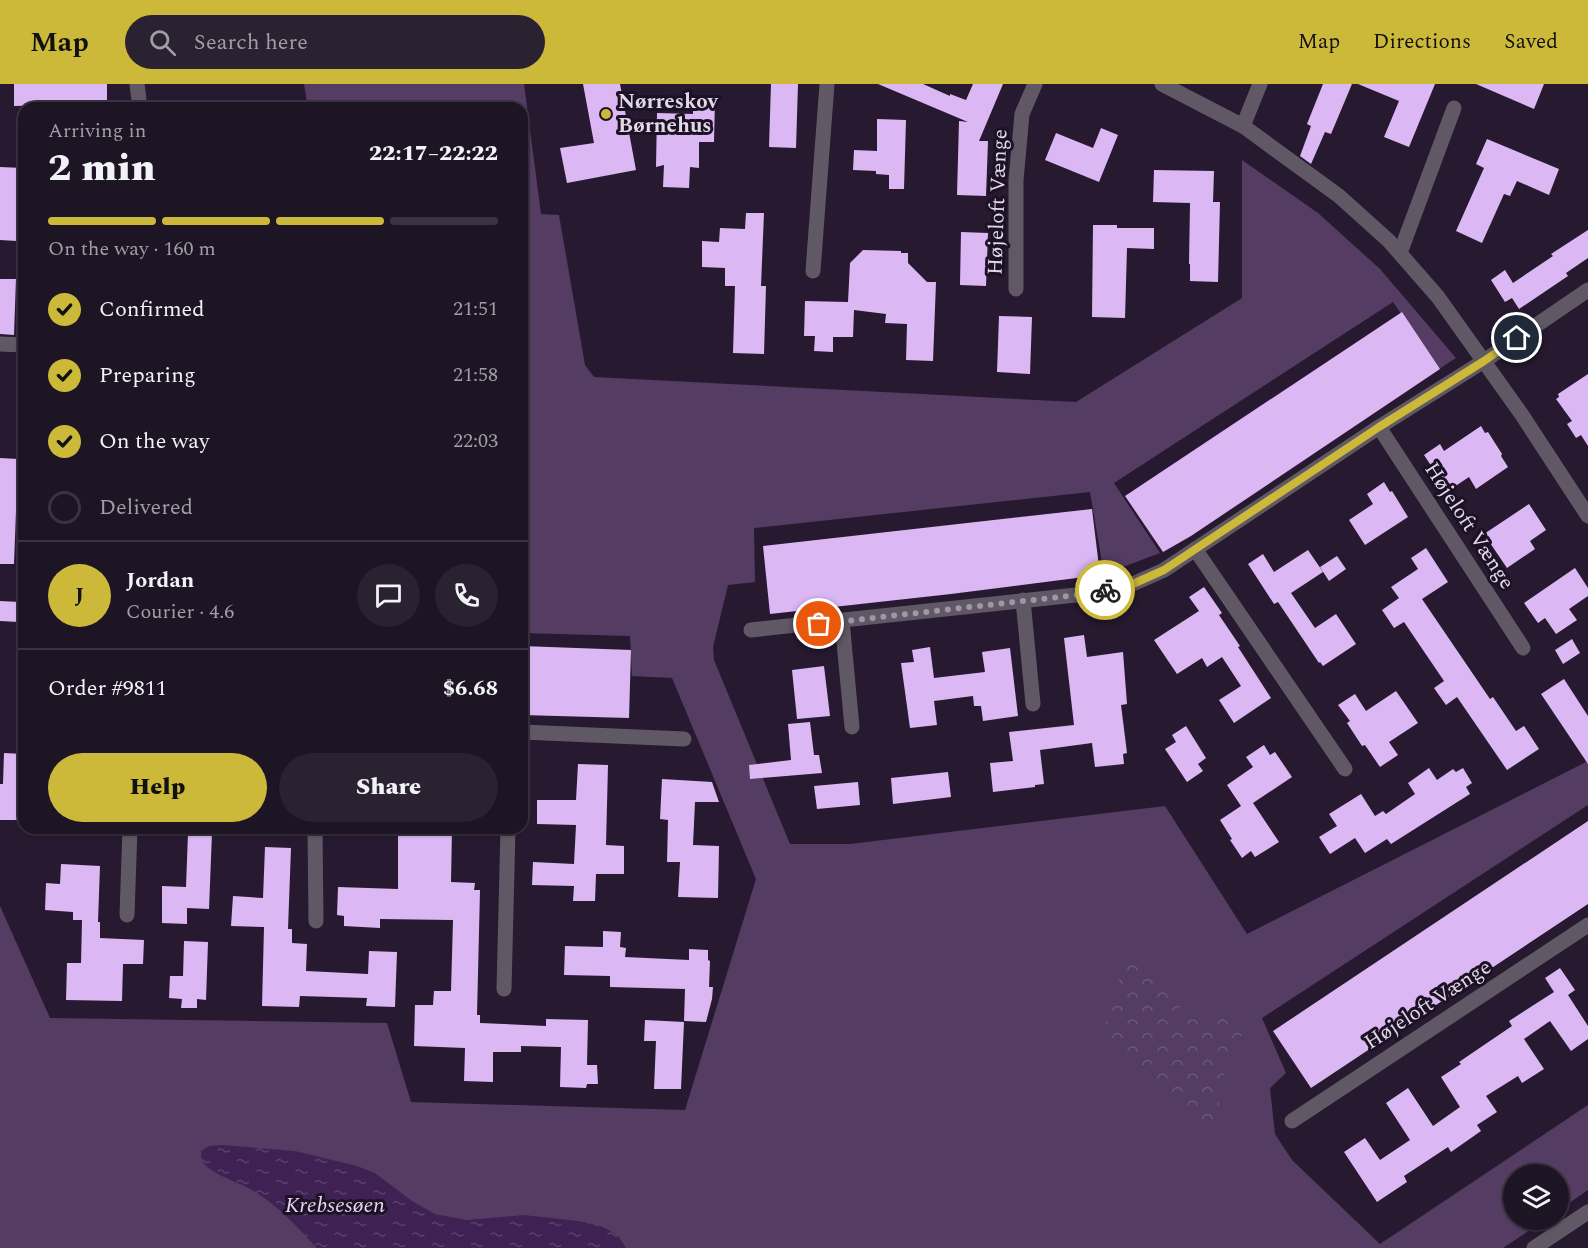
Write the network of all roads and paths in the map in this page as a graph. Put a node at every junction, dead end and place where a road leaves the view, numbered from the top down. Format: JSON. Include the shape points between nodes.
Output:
{"nodes":[{"id":1,"x":137,"y":84,"type":"edge"},
{"id":2,"x":827,"y":84,"type":"edge"},
{"id":3,"x":1035,"y":84,"type":"edge"},
{"id":4,"x":1162,"y":84,"type":"edge"},
{"id":5,"x":1260,"y":84,"type":"edge"},
{"id":6,"x":139,"y":102,"type":"edge"},
{"id":7,"x":1454,"y":108,"type":"dead end"},
{"id":8,"x":1243,"y":126,"type":"junction"},
{"id":9,"x":1400,"y":253,"type":"junction"},
{"id":10,"x":813,"y":271,"type":"dead end"},
{"id":11,"x":1016,"y":289,"type":"dead end"},
{"id":12,"x":1587,"y":294,"type":"edge"},
{"id":13,"x":0,"y":344,"type":"edge"},
{"id":14,"x":18,"y":345,"type":"edge"},
{"id":15,"x":1484,"y":361,"type":"junction"},
{"id":16,"x":1379,"y":427,"type":"junction"},
{"id":17,"x":1588,"y":516,"type":"edge"},
{"id":18,"x":1195,"y":549,"type":"junction"},
{"id":19,"x":1023,"y":600,"type":"junction"},
{"id":20,"x":842,"y":621,"type":"junction"},
{"id":21,"x":751,"y":630,"type":"dead end"},
{"id":22,"x":1523,"y":648,"type":"dead end"},
{"id":23,"x":1033,"y":704,"type":"dead end"},
{"id":24,"x":852,"y":727,"type":"dead end"},
{"id":25,"x":528,"y":732,"type":"edge"},
{"id":26,"x":684,"y":739,"type":"dead end"},
{"id":27,"x":1345,"y":770,"type":"dead end"},
{"id":28,"x":130,"y":834,"type":"edge"},
{"id":29,"x":315,"y":834,"type":"edge"},
{"id":30,"x":508,"y":834,"type":"edge"},
{"id":31,"x":127,"y":915,"type":"dead end"},
{"id":32,"x":316,"y":921,"type":"dead end"},
{"id":33,"x":1588,"y":925,"type":"edge"},
{"id":34,"x":504,"y":990,"type":"dead end"},
{"id":35,"x":1292,"y":1121,"type":"dead end"},
{"id":36,"x":1588,"y":1212,"type":"edge"},
{"id":37,"x":1534,"y":1248,"type":"edge"}],
"edges":[{"from":1,"to":6,"type":"street"},
{"from":2,"to":10,"type":"street"},
{"from":3,"to":11,"type":"street","name":"Højeloft Vænge","via":[[1022,114],[1016,180]]},
{"from":4,"to":8,"type":"street"},
{"from":5,"to":8,"type":"street"},
{"from":7,"to":9,"type":"street"},
{"from":8,"to":9,"type":"street","via":[[1339,196]]},
{"from":9,"to":15,"type":"street"},
{"from":12,"to":15,"type":"street"},
{"from":13,"to":14,"type":"street"},
{"from":15,"to":16,"type":"street"},
{"from":15,"to":17,"type":"street"},
{"from":16,"to":18,"type":"street"},
{"from":16,"to":22,"type":"street","name":"Højeloft Vænge"},
{"from":18,"to":19,"type":"street","via":[[1135,583],[1086,594]]},
{"from":18,"to":27,"type":"street"},
{"from":19,"to":20,"type":"street"},
{"from":19,"to":23,"type":"street"},
{"from":20,"to":21,"type":"street"},
{"from":20,"to":24,"type":"street"},
{"from":25,"to":26,"type":"street"},
{"from":28,"to":31,"type":"street"},
{"from":29,"to":32,"type":"street"},
{"from":30,"to":34,"type":"street"},
{"from":33,"to":35,"type":"street","name":"Højeloft Vænge"},
{"from":36,"to":37,"type":"street"}]}
